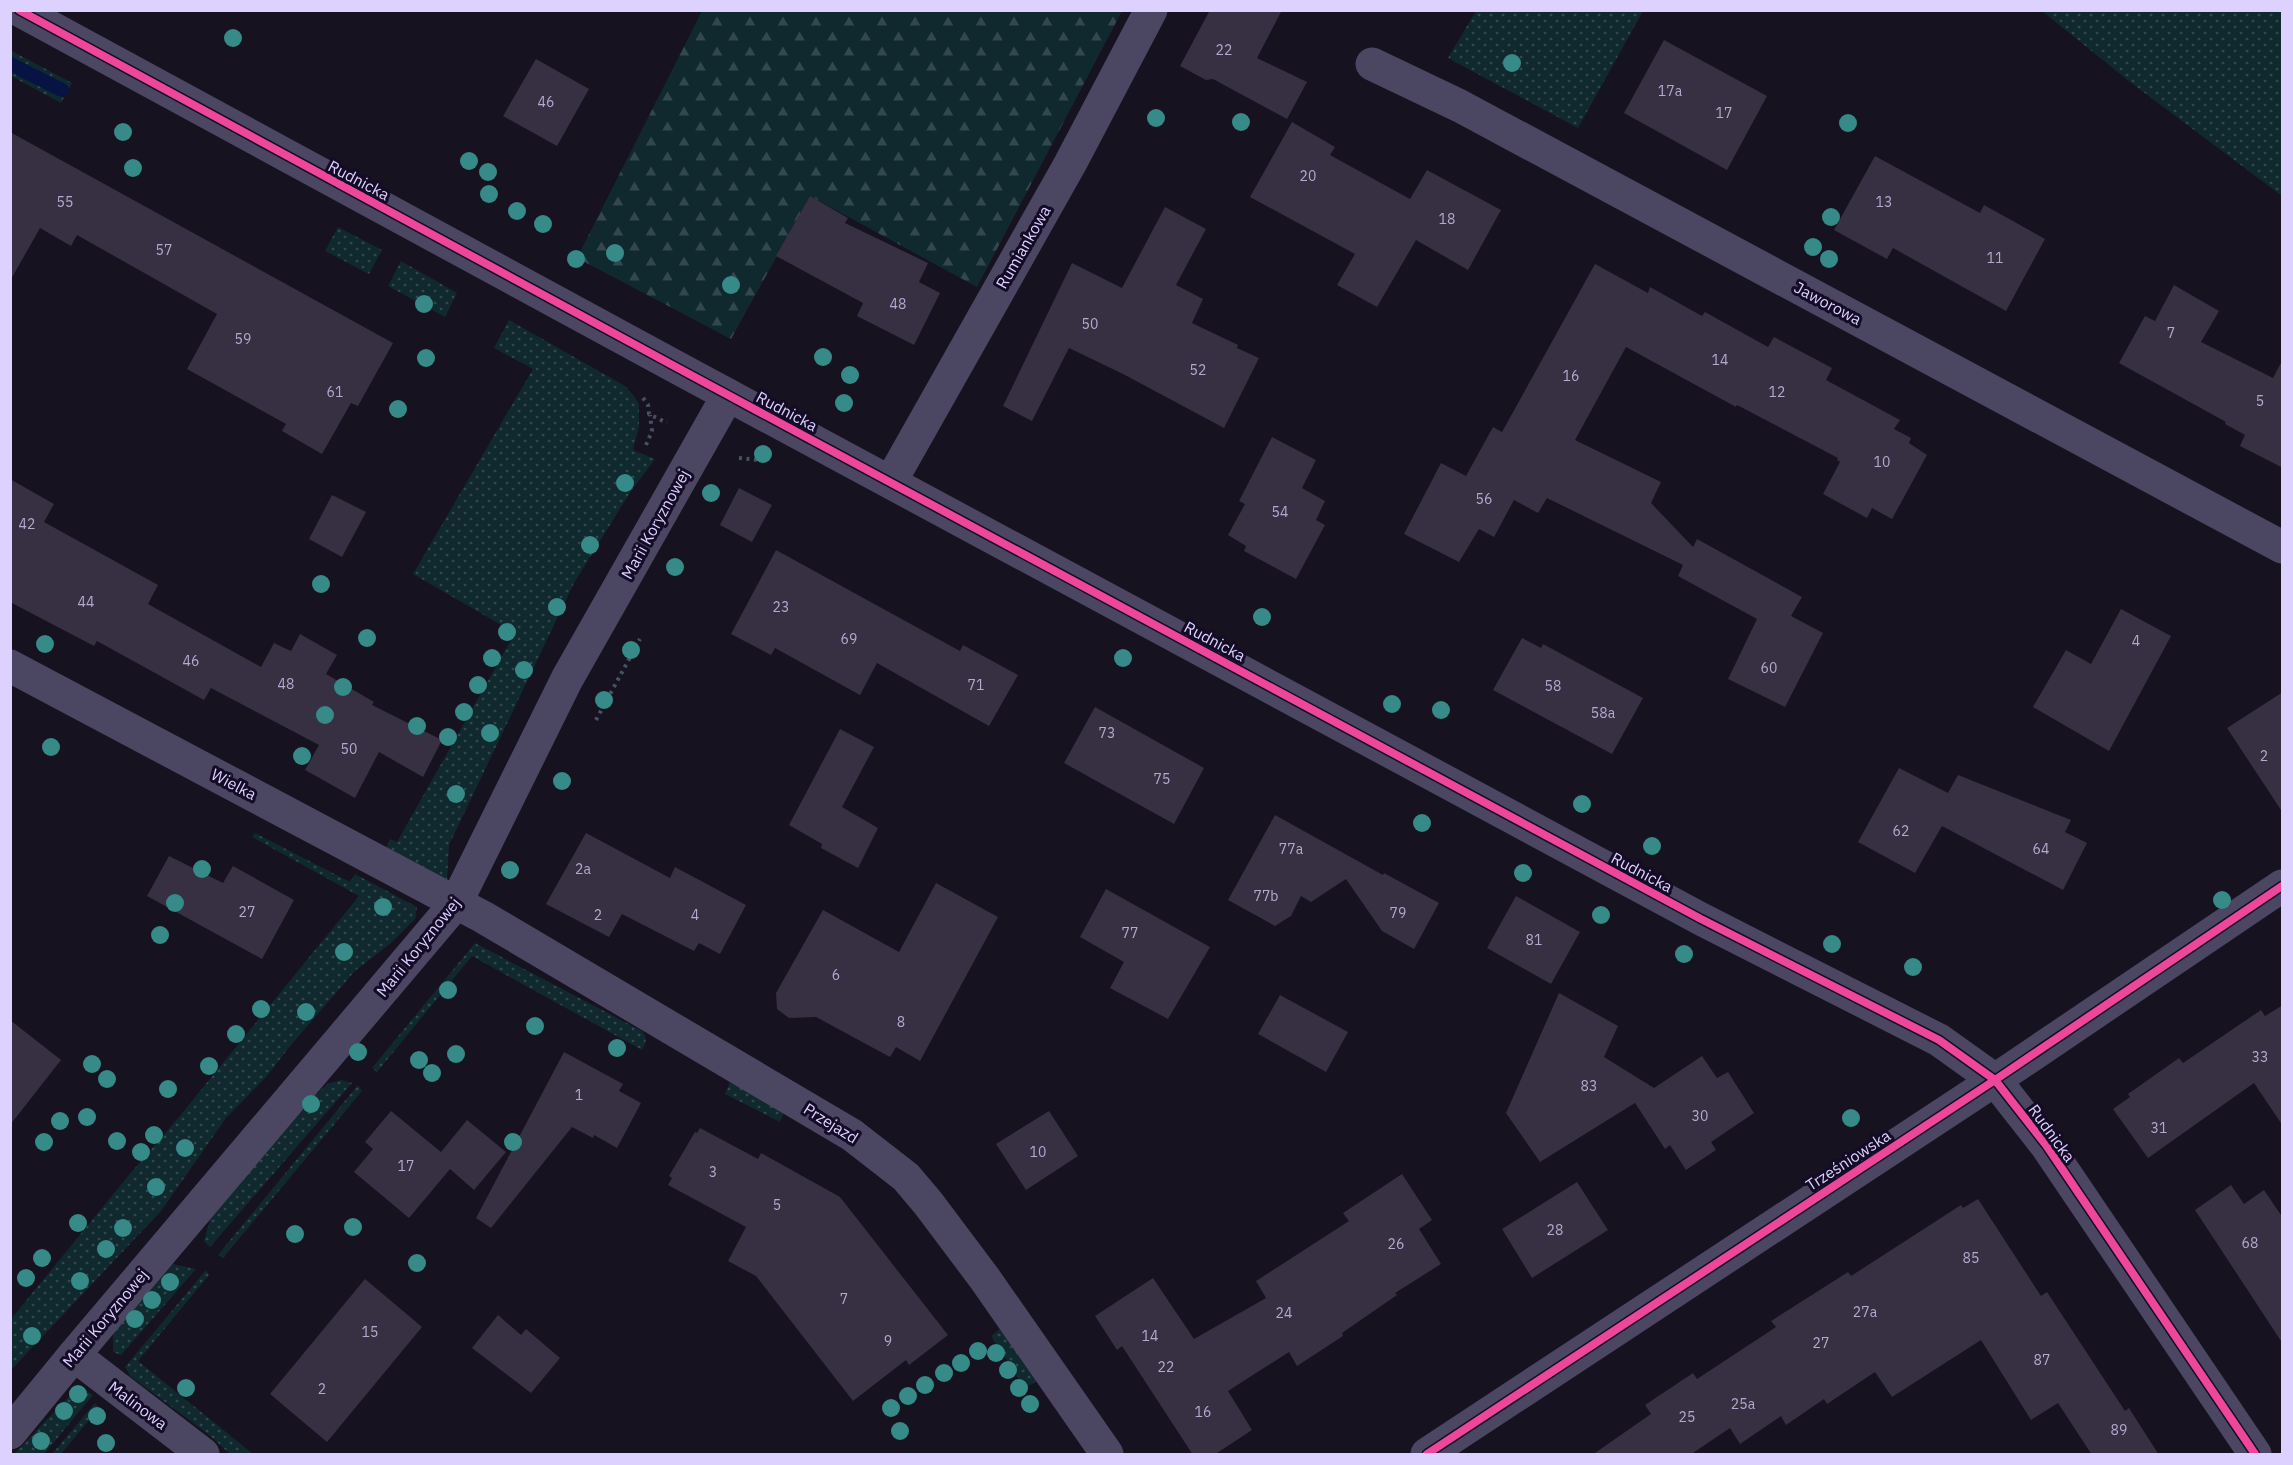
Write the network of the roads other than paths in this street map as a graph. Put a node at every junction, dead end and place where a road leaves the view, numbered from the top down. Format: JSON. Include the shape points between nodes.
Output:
{"nodes":[{"id":1,"x":1151,"y":10,"type":"edge"},
{"id":2,"x":22,"y":11,"type":"edge"},
{"id":3,"x":1372,"y":64,"type":"dead end"},
{"id":4,"x":728,"y":395,"type":"junction"},
{"id":5,"x":891,"y":481,"type":"junction"},
{"id":6,"x":2283,"y":547,"type":"edge"},
{"id":7,"x":10,"y":666,"type":"edge"},
{"id":8,"x":2283,"y":886,"type":"edge"},
{"id":9,"x":456,"y":903,"type":"junction"},
{"id":10,"x":1995,"y":1080,"type":"junction"},
{"id":11,"x":74,"y":1355,"type":"junction"},
{"id":12,"x":10,"y":1433,"type":"edge"},
{"id":13,"x":203,"y":1455,"type":"edge"},
{"id":14,"x":1107,"y":1455,"type":"edge"},
{"id":15,"x":1427,"y":1455,"type":"edge"},
{"id":16,"x":2255,"y":1455,"type":"edge"}],
"edges":[{"from":1,"to":5,"type":"street","name":"Rumiankowa","via":[[1070,164]]},
{"from":2,"to":4,"type":"street","name":"Rudnicka"},
{"from":3,"to":6,"type":"street","name":"Jaworowa","via":[[1460,106]]},
{"from":4,"to":5,"type":"street","name":"Rudnicka"},
{"from":4,"to":9,"type":"street","name":"Marii Koryznowej","via":[[567,678]]},
{"from":5,"to":10,"type":"street","name":"Rudnicka","via":[[1701,919],[1939,1040]]},
{"from":7,"to":9,"type":"street","name":"Wielka"},
{"from":8,"to":10,"type":"street","name":"Trześniowska"},
{"from":9,"to":11,"type":"street","name":"Marii Koryznowej"},
{"from":9,"to":14,"type":"street","name":"Przejazd","via":[[852,1135],[883,1157],[928,1203]]},
{"from":10,"to":15,"type":"street","name":"Trześniowska"},
{"from":10,"to":16,"type":"street","name":"Rudnicka","via":[[2046,1145]]},
{"from":11,"to":12,"type":"street","name":"Marii Koryznowej"},
{"from":11,"to":13,"type":"street","name":"Malinowa"}]}
